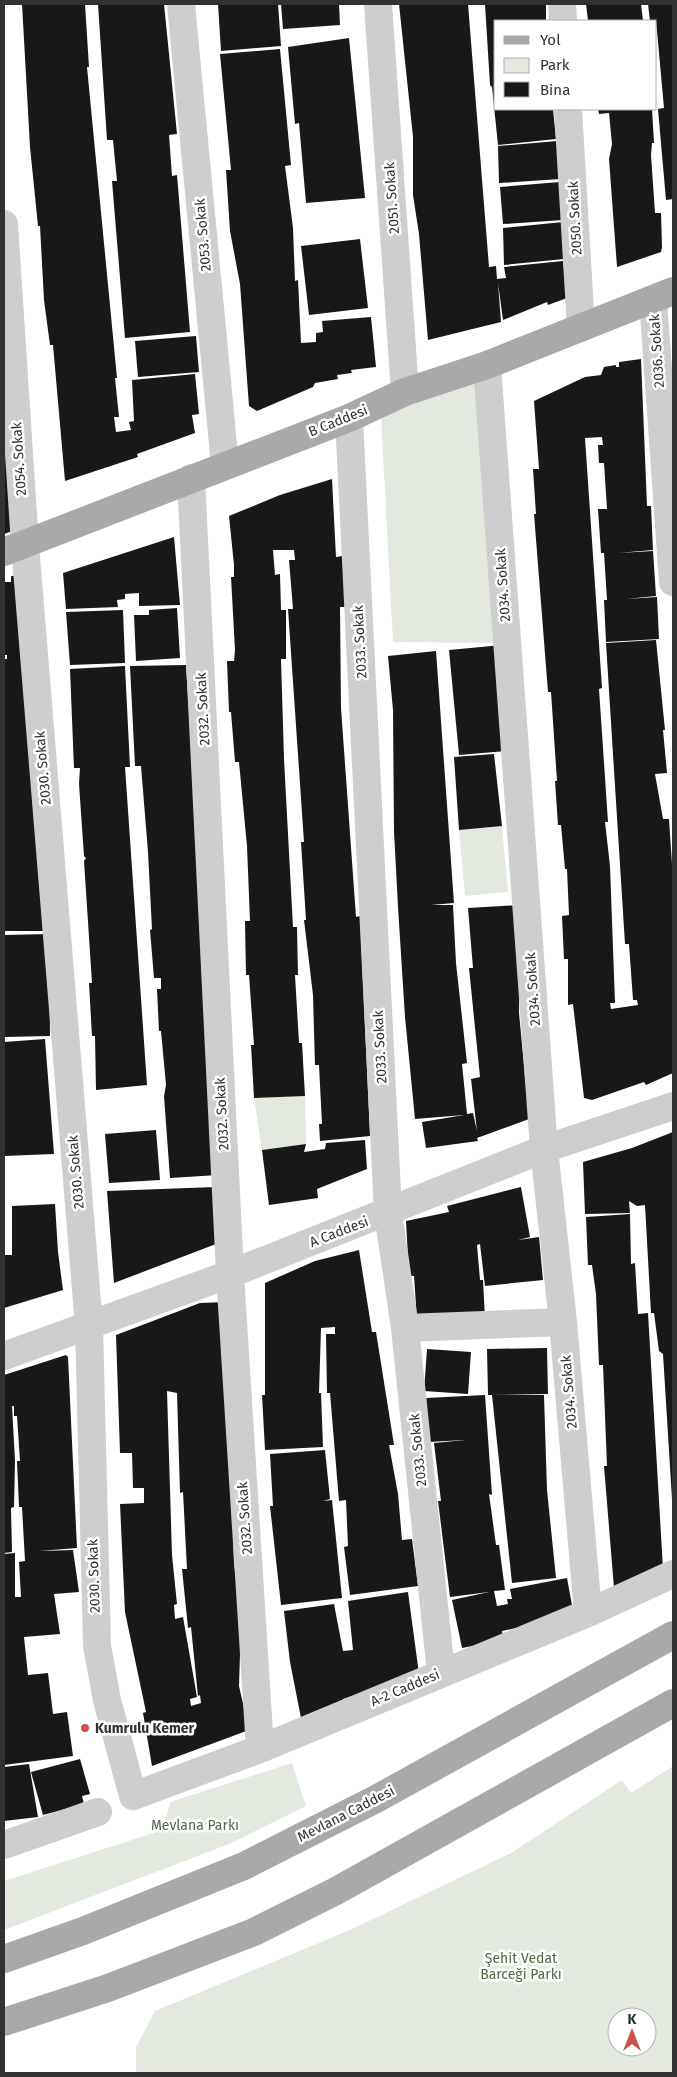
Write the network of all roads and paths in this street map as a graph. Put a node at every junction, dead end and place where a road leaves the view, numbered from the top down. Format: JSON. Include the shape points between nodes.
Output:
{"nodes":[{"id":1,"x":181,"y":4,"type":"edge"},
{"id":2,"x":378,"y":4,"type":"edge"},
{"id":3,"x":562,"y":4,"type":"edge"},
{"id":4,"x":563,"y":20,"type":"edge"},
{"id":5,"x":568,"y":110,"type":"edge"},
{"id":6,"x":4,"y":224,"type":"edge"},
{"id":7,"x":663,"y":295,"type":"edge"},
{"id":8,"x":581,"y":328,"type":"junction"},
{"id":9,"x":487,"y":365,"type":"junction"},
{"id":10,"x":405,"y":392,"type":"junction"},
{"id":11,"x":349,"y":418,"type":"junction"},
{"id":12,"x":225,"y":465,"type":"junction"},
{"id":13,"x":191,"y":478,"type":"junction"},
{"id":14,"x":14,"y":549,"type":"edge"},
{"id":15,"x":673,"y":582,"type":"edge"},
{"id":16,"x":673,"y":1106,"type":"edge"},
{"id":17,"x":544,"y":1149,"type":"junction"},
{"id":18,"x":388,"y":1213,"type":"junction"},
{"id":19,"x":230,"y":1274,"type":"junction"},
{"id":20,"x":563,"y":1322,"type":"junction"},
{"id":21,"x":89,"y":1326,"type":"junction"},
{"id":22,"x":405,"y":1328,"type":"junction"},
{"id":23,"x":4,"y":1356,"type":"edge"},
{"id":24,"x":673,"y":1574,"type":"edge"},
{"id":25,"x":588,"y":1613,"type":"junction"},
{"id":26,"x":673,"y":1635,"type":"edge"},
{"id":27,"x":441,"y":1673,"type":"junction"},
{"id":28,"x":673,"y":1703,"type":"edge"},
{"id":29,"x":260,"y":1749,"type":"junction"},
{"id":30,"x":133,"y":1796,"type":"joint"},
{"id":31,"x":98,"y":1812,"type":"dead end"},
{"id":32,"x":4,"y":1845,"type":"edge"},
{"id":33,"x":4,"y":1958,"type":"edge"},
{"id":34,"x":4,"y":2022,"type":"edge"}],
"edges":[{"from":1,"to":12,"type":"street","name":"2053. Sokak"},
{"from":2,"to":10,"type":"street","name":"2051. Sokak"},
{"from":3,"to":4,"type":"street"},
{"from":5,"to":8,"type":"street","name":"2050. Sokak"},
{"from":6,"to":14,"type":"street","name":"2054. Sokak"},
{"from":7,"to":8,"type":"main road","name":"B Caddesi"},
{"from":7,"to":15,"type":"street","name":"2036. Sokak"},
{"from":8,"to":9,"type":"main road","name":"B Caddesi"},
{"from":9,"to":10,"type":"main road","name":"B Caddesi"},
{"from":9,"to":17,"type":"street","name":"2034. Sokak"},
{"from":10,"to":11,"type":"main road","name":"B Caddesi"},
{"from":11,"to":12,"type":"main road","name":"B Caddesi"},
{"from":11,"to":18,"type":"street","name":"2033. Sokak"},
{"from":12,"to":13,"type":"main road","name":"B Caddesi"},
{"from":13,"to":14,"type":"main road","name":"B Caddesi"},
{"from":13,"to":19,"type":"street","name":"2032. Sokak"},
{"from":14,"to":21,"type":"street","name":"2030. Sokak"},
{"from":16,"to":17,"type":"street","name":"A Caddesi"},
{"from":17,"to":18,"type":"street","name":"A Caddesi"},
{"from":17,"to":20,"type":"street","name":"2034. Sokak"},
{"from":18,"to":19,"type":"street","name":"A Caddesi"},
{"from":18,"to":22,"type":"street","name":"2033. Sokak"},
{"from":19,"to":21,"type":"street","name":"A Caddesi"},
{"from":19,"to":29,"type":"street","name":"2032. Sokak"},
{"from":20,"to":22,"type":"street"},
{"from":20,"to":25,"type":"street","name":"2034. Sokak"},
{"from":21,"to":23,"type":"street","name":"A Caddesi"},
{"from":21,"to":30,"type":"street","name":"2030. Sokak","via":[[96,1646]]},
{"from":22,"to":27,"type":"street","name":"2033. Sokak"},
{"from":24,"to":25,"type":"street","name":"A-2 Caddesi"},
{"from":25,"to":27,"type":"street","name":"A-2 Caddesi"},
{"from":26,"to":33,"type":"main road","name":"Mevlana Caddesi","via":[[376,1799],[244,1866],[83,1931]]},
{"from":27,"to":29,"type":"street","name":"A-2 Caddesi"},
{"from":28,"to":34,"type":"main road","via":[[336,1891],[254,1932],[108,1988]]},
{"from":29,"to":30,"type":"street","name":"A-2 Caddesi"},
{"from":31,"to":32,"type":"street"}]}
